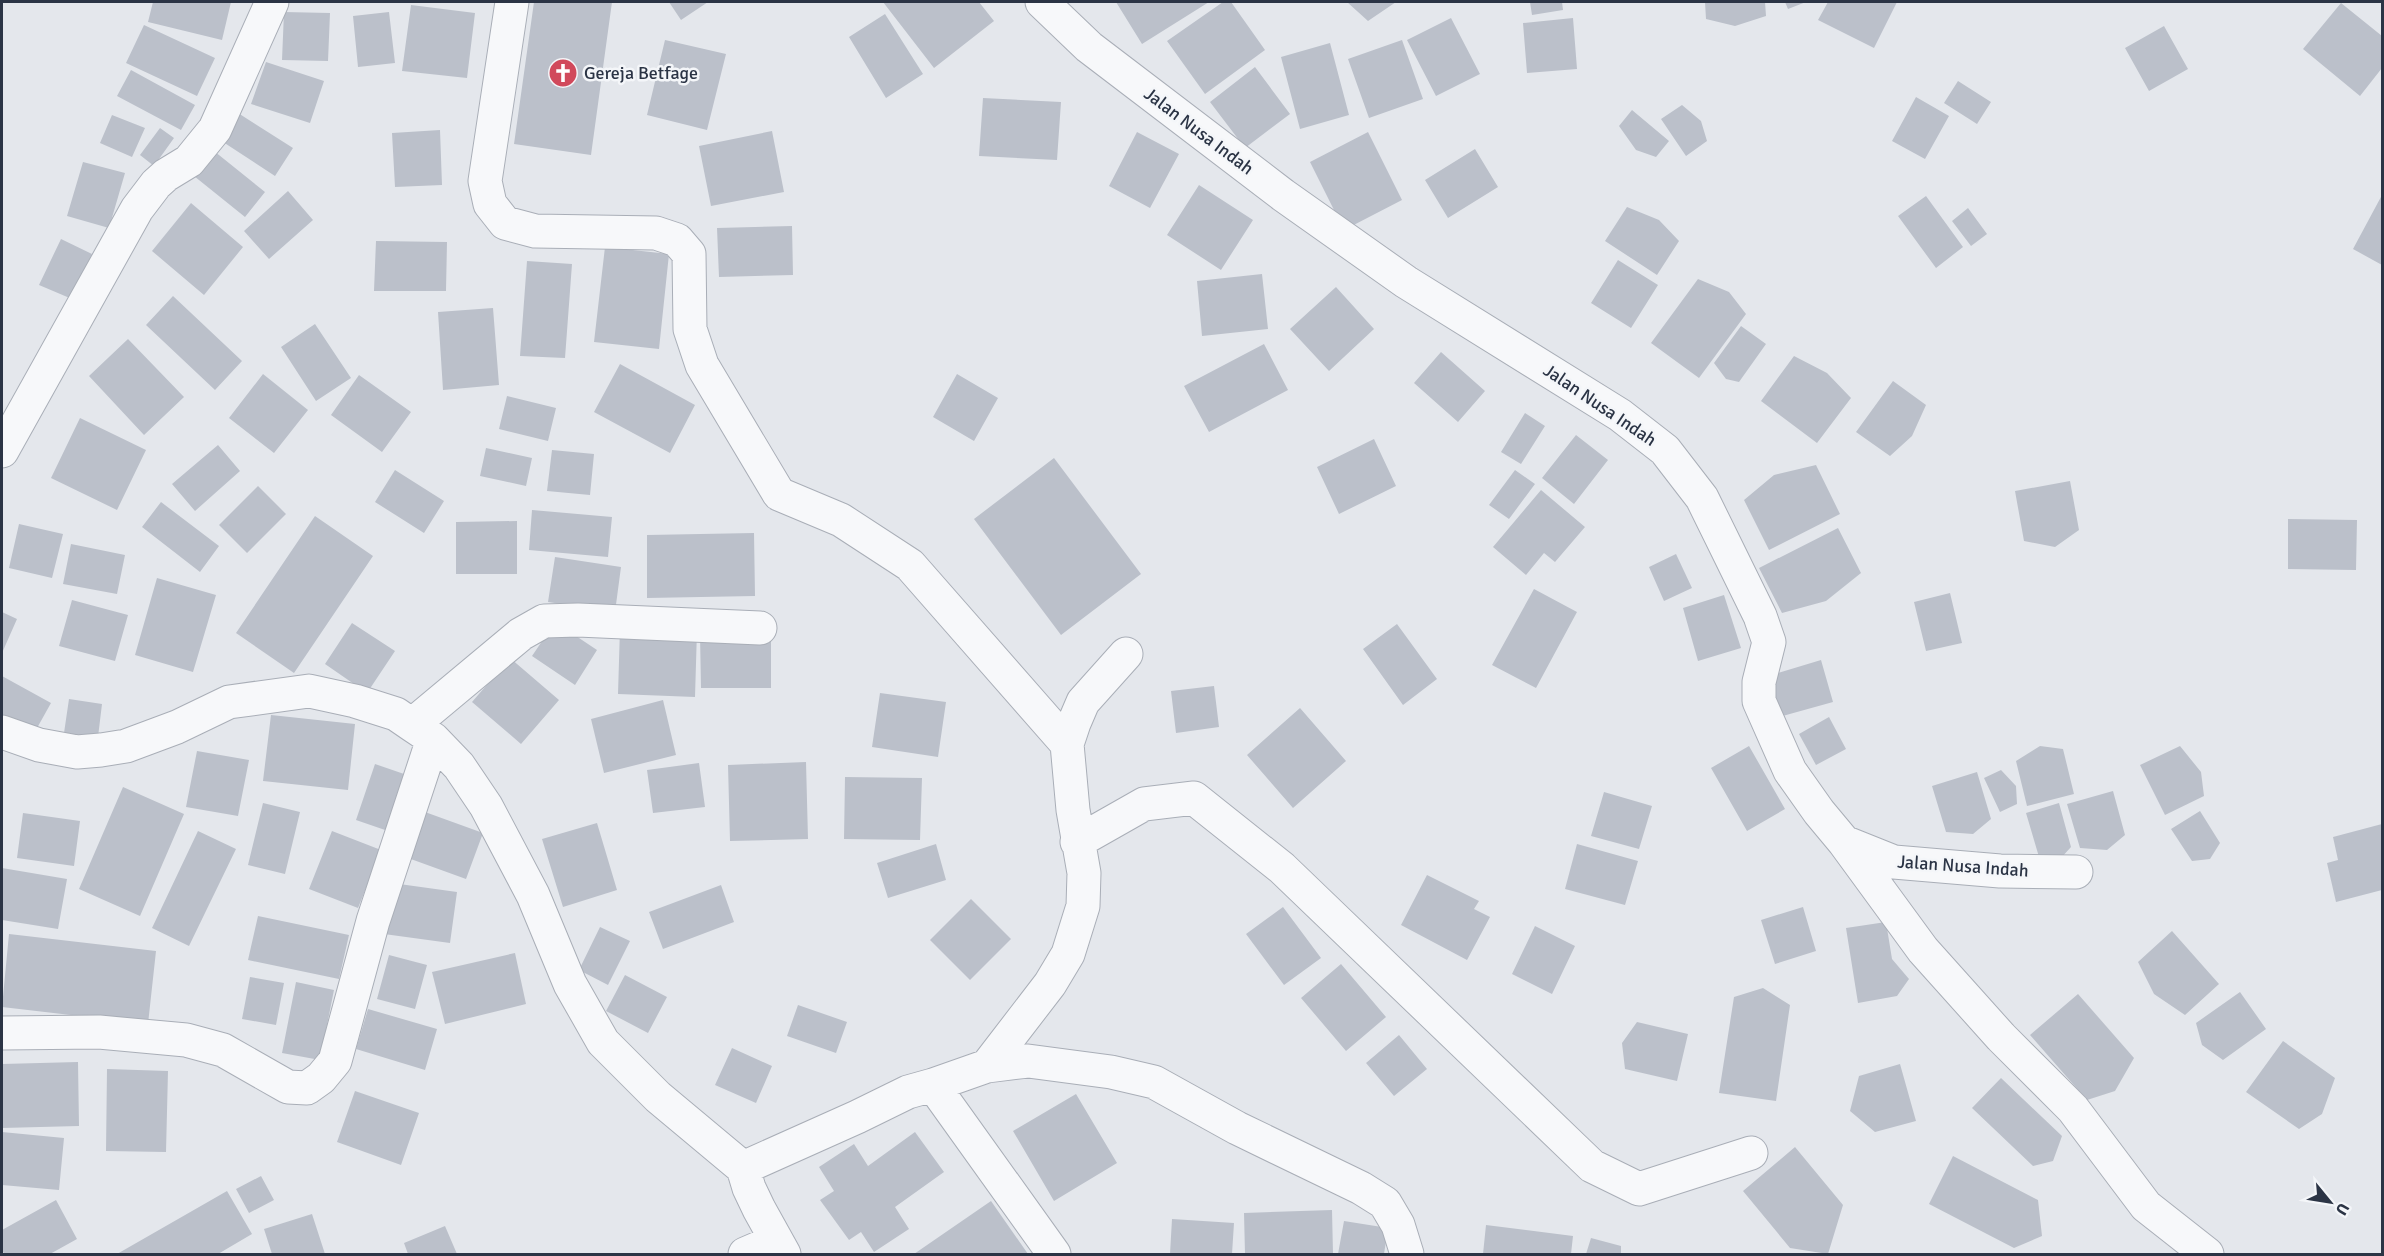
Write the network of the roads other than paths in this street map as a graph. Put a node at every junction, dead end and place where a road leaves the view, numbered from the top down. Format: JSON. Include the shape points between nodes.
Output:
{"nodes":[{"id":1,"x":272,"y":2,"type":"edge"},
{"id":2,"x":512,"y":2,"type":"edge"},
{"id":3,"x":1042,"y":2,"type":"edge"},
{"id":4,"x":2,"y":451,"type":"edge"},
{"id":5,"x":760,"y":628,"type":"dead end"},
{"id":6,"x":1126,"y":654,"type":"dead end"},
{"id":7,"x":2,"y":732,"type":"edge"},
{"id":8,"x":422,"y":732,"type":"junction"},
{"id":9,"x":1067,"y":744,"type":"junction"},
{"id":10,"x":1077,"y":842,"type":"junction"},
{"id":11,"x":1844,"y":842,"type":"junction"},
{"id":12,"x":2076,"y":872,"type":"dead end"},
{"id":13,"x":2,"y":1033,"type":"edge"},
{"id":14,"x":987,"y":1066,"type":"junction"},
{"id":15,"x":933,"y":1085,"type":"junction"},
{"id":16,"x":1750,"y":1153,"type":"dead end"},
{"id":17,"x":743,"y":1168,"type":"junction"},
{"id":18,"x":780,"y":1248,"type":"edge"},
{"id":19,"x":745,"y":1254,"type":"edge"},
{"id":20,"x":1054,"y":1254,"type":"edge"},
{"id":21,"x":1407,"y":1254,"type":"edge"},
{"id":22,"x":2207,"y":1254,"type":"edge"}],
"edges":[{"from":1,"to":4,"type":"street","via":[[215,129],[189,161],[156,184],[137,209]]},
{"from":2,"to":9,"type":"street","via":[[485,181],[490,204],[505,223],[535,231],[656,232],[677,240],[689,254],[690,329],[702,365],[779,494],[841,520],[910,564]]},
{"from":3,"to":11,"type":"street","name":"Jalan Nusa Indah","via":[[1089,47],[1283,195],[1406,282],[1620,415],[1665,450],[1702,498],[1760,616],[1769,642],[1759,682],[1759,700],[1790,771]]},
{"from":5,"to":8,"type":"street","via":[[544,621],[522,634]]},
{"from":6,"to":9,"type":"street","via":[[1083,702]]},
{"from":7,"to":8,"type":"street","via":[[39,745],[77,752],[101,750],[126,746],[177,727],[229,702],[309,691],[355,700],[396,714]]},
{"from":8,"to":13,"type":"street","via":[[335,1061],[321,1078],[307,1088],[288,1087],[223,1050],[186,1040],[99,1032]]},
{"from":8,"to":17,"type":"street","via":[[459,766],[486,806],[533,895],[570,984],[603,1042],[658,1097]]},
{"from":9,"to":10,"type":"street"},
{"from":10,"to":14,"type":"street","via":[[1084,873],[1083,906],[1068,954]]},
{"from":10,"to":16,"type":"street","via":[[1144,804],[1194,798],[1282,868],[1592,1166],[1639,1189]]},
{"from":11,"to":12,"type":"street","name":"Jalan Nusa Indah","via":[[1894,862],[2000,871]]},
{"from":11,"to":22,"type":"street","via":[[1923,950],[2073,1109],[2146,1206]]},
{"from":14,"to":15,"type":"street"},
{"from":14,"to":21,"type":"street","via":[[1028,1061],[1154,1082],[1384,1203],[1398,1225]]},
{"from":15,"to":17,"type":"street","via":[[908,1092]]},
{"from":15,"to":20,"type":"street"},
{"from":17,"to":18,"type":"street"},
{"from":18,"to":19,"type":"street"}]}
